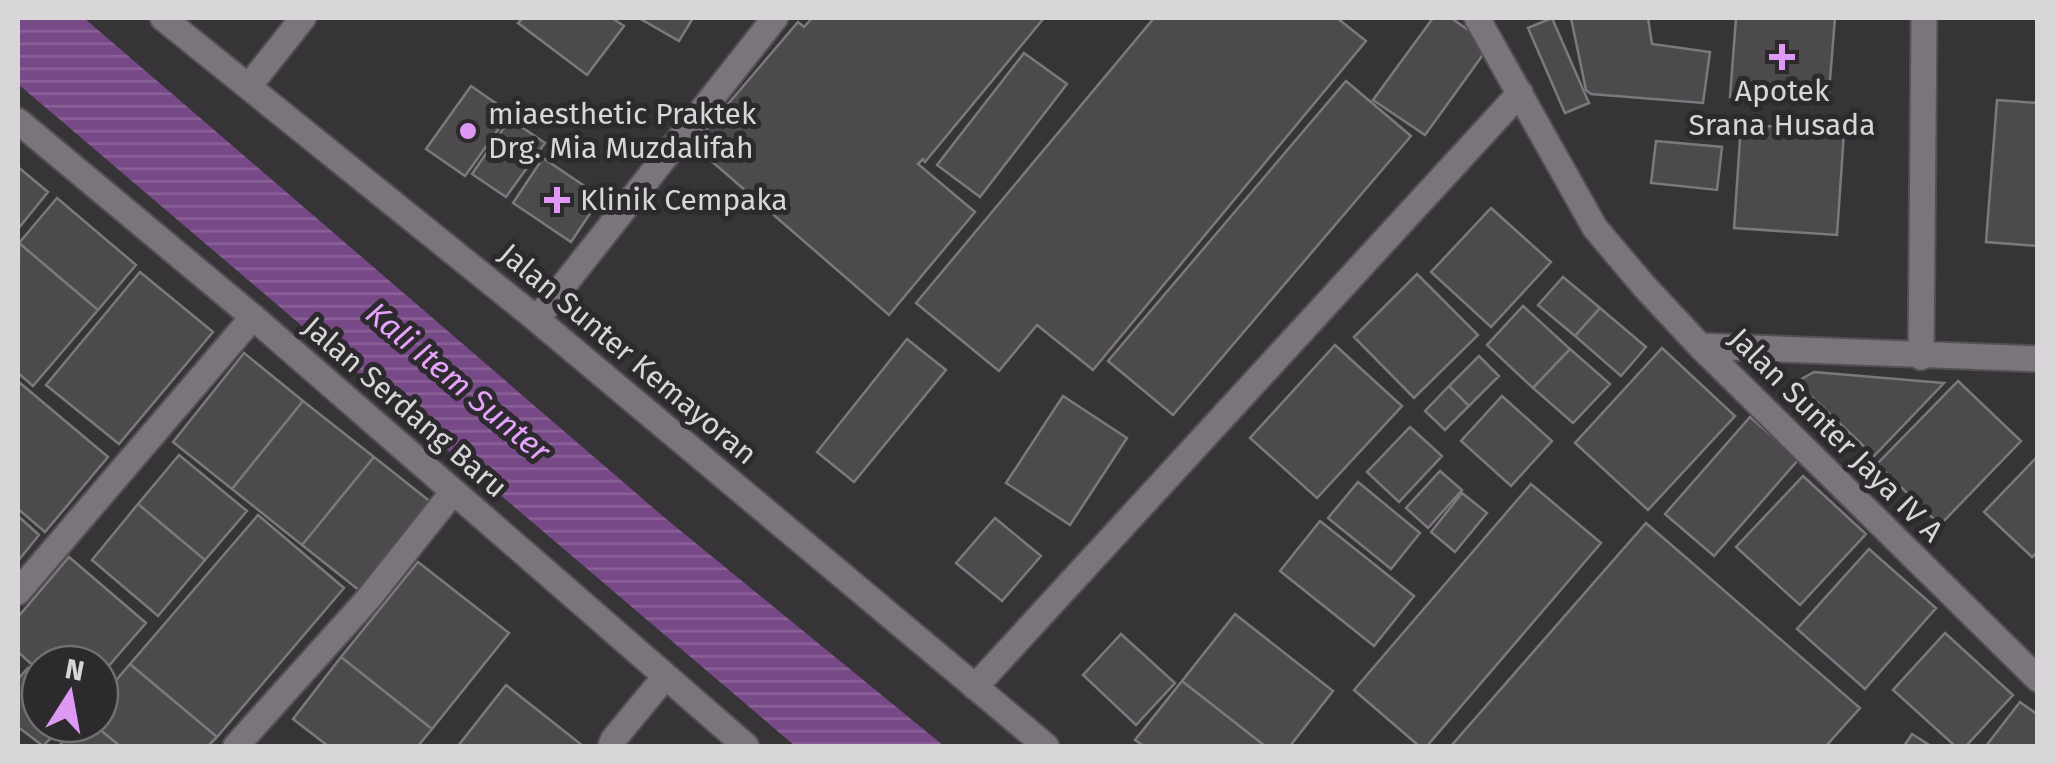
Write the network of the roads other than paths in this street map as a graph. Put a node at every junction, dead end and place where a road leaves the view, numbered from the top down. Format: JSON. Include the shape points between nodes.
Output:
{"nodes":[{"id":1,"x":164,"y":18,"type":"edge"},
{"id":2,"x":302,"y":18,"type":"edge"},
{"id":3,"x":774,"y":18,"type":"edge"},
{"id":4,"x":1477,"y":18,"type":"edge"},
{"id":5,"x":1924,"y":18,"type":"edge"},
{"id":6,"x":249,"y":86,"type":"junction"},
{"id":7,"x":1520,"y":93,"type":"junction"},
{"id":8,"x":18,"y":120,"type":"edge"},
{"id":9,"x":252,"y":317,"type":"junction"},
{"id":10,"x":537,"y":319,"type":"junction"},
{"id":11,"x":1700,"y":346,"type":"junction"},
{"id":12,"x":1920,"y":357,"type":"junction"},
{"id":13,"x":2038,"y":359,"type":"edge"},
{"id":14,"x":454,"y":492,"type":"junction"},
{"id":15,"x":18,"y":592,"type":"edge"},
{"id":16,"x":665,"y":676,"type":"junction"},
{"id":17,"x":2038,"y":680,"type":"edge"},
{"id":18,"x":975,"y":687,"type":"junction"},
{"id":19,"x":236,"y":746,"type":"edge"},
{"id":20,"x":612,"y":746,"type":"edge"},
{"id":21,"x":746,"y":746,"type":"edge"},
{"id":22,"x":1046,"y":746,"type":"edge"}],
"edges":[{"from":1,"to":6,"type":"street","name":"Jalan Sunter Kemayoran"},
{"from":2,"to":6,"type":"street"},
{"from":3,"to":10,"type":"street"},
{"from":4,"to":7,"type":"street"},
{"from":5,"to":12,"type":"street"},
{"from":6,"to":10,"type":"street","name":"Jalan Sunter Kemayoran"},
{"from":7,"to":11,"type":"street","via":[[1595,228]]},
{"from":7,"to":18,"type":"street"},
{"from":8,"to":9,"type":"street","name":"Jalan Serdang Baru"},
{"from":9,"to":14,"type":"street","name":"Jalan Serdang Baru"},
{"from":9,"to":15,"type":"street"},
{"from":10,"to":18,"type":"street","name":"Jalan Sunter Kemayoran"},
{"from":11,"to":12,"type":"street","name":"Jalan Sunter Jaya IV A"},
{"from":11,"to":17,"type":"street","name":"Jalan Sunter Jaya IV A"},
{"from":12,"to":13,"type":"street","name":"Jalan Sunter Jaya IV A"},
{"from":14,"to":16,"type":"street","name":"Jalan Serdang Baru"},
{"from":14,"to":19,"type":"street"},
{"from":16,"to":20,"type":"street"},
{"from":16,"to":21,"type":"street","name":"Jalan Serdang Baru"},
{"from":18,"to":22,"type":"street","name":"Jalan Sunter Kemayoran"}]}
